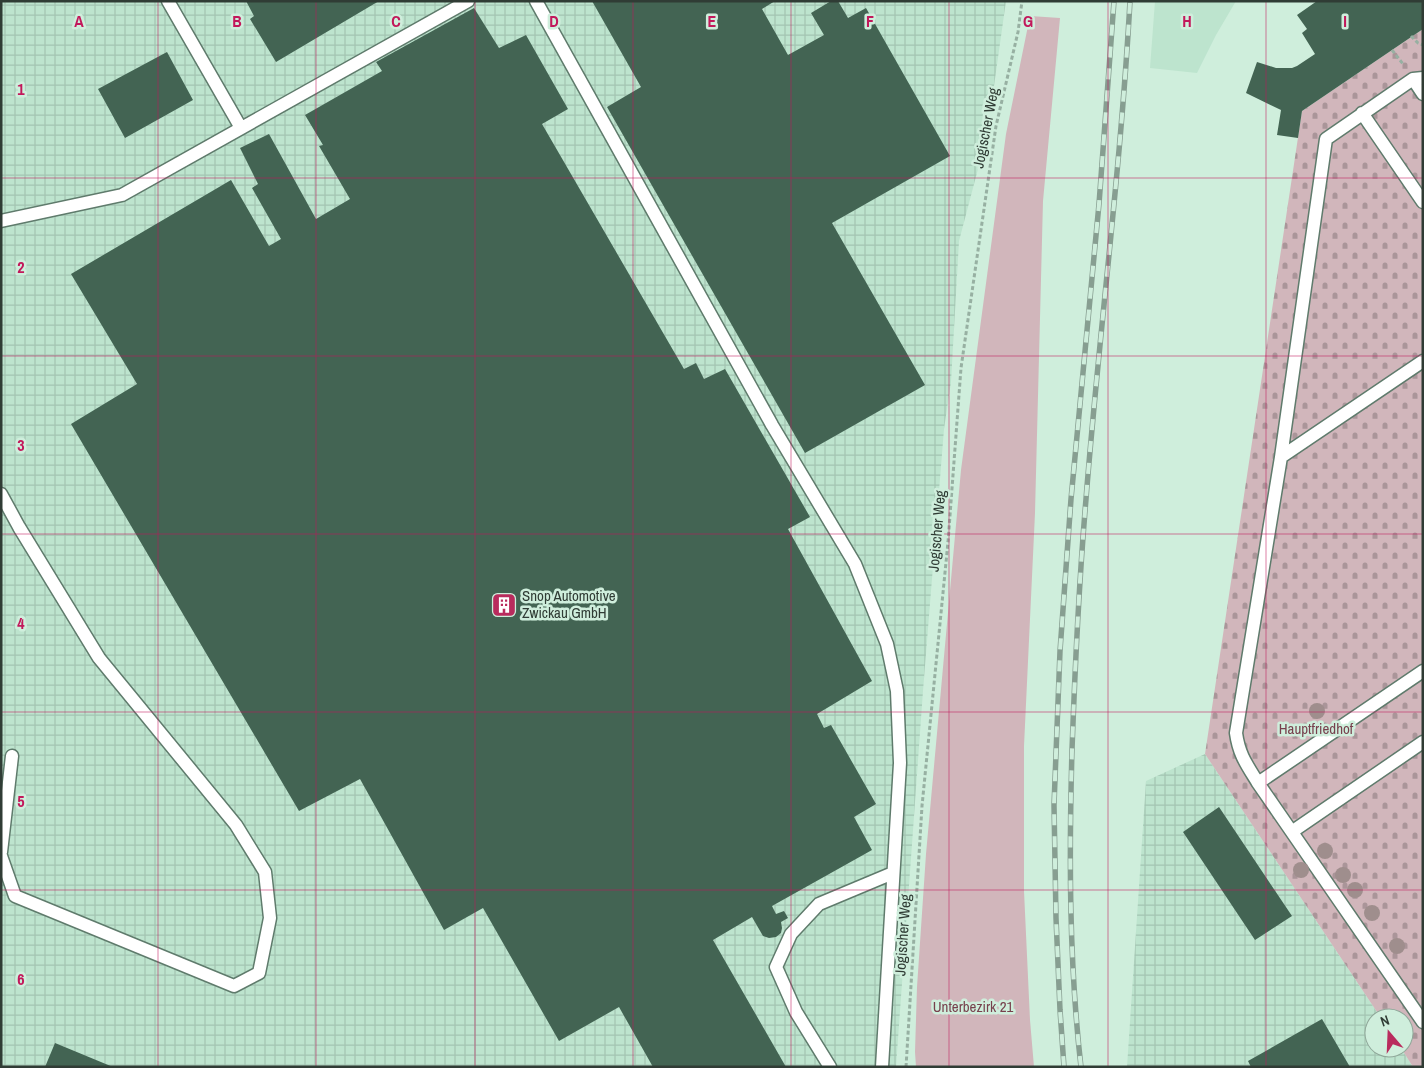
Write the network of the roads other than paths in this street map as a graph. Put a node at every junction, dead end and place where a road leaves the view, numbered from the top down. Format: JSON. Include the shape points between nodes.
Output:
{"nodes":[{"id":1,"x":168,"y":1,"type":"edge"},
{"id":2,"x":468,"y":1,"type":"edge"},
{"id":3,"x":536,"y":1,"type":"edge"},
{"id":4,"x":1418,"y":79,"type":"edge"},
{"id":5,"x":1423,"y":94,"type":"edge"},
{"id":6,"x":1362,"y":114,"type":"junction"},
{"id":7,"x":242,"y":128,"type":"junction"},
{"id":8,"x":1423,"y":202,"type":"edge"},
{"id":9,"x":1,"y":221,"type":"edge"},
{"id":10,"x":1423,"y":361,"type":"edge"},
{"id":11,"x":1281,"y":457,"type":"junction"},
{"id":12,"x":1,"y":494,"type":"edge"},
{"id":13,"x":1423,"y":670,"type":"edge"},
{"id":14,"x":1423,"y":742,"type":"edge"},
{"id":15,"x":12,"y":756,"type":"dead end"},
{"id":16,"x":1258,"y":783,"type":"junction"},
{"id":17,"x":1292,"y":831,"type":"junction"},
{"id":18,"x":1,"y":854,"type":"edge"},
{"id":19,"x":893,"y":872,"type":"junction"},
{"id":20,"x":1423,"y":1022,"type":"edge"},
{"id":21,"x":830,"y":1067,"type":"edge"},
{"id":22,"x":882,"y":1067,"type":"edge"}],
"edges":[{"from":1,"to":7,"type":"lane"},
{"from":2,"to":7,"type":"lane"},
{"from":3,"to":19,"type":"lane","via":[[772,425],[855,564],[887,644],[897,691],[900,762]]},
{"from":4,"to":5,"type":"lane"},
{"from":4,"to":6,"type":"lane"},
{"from":6,"to":8,"type":"lane"},
{"from":6,"to":11,"type":"lane","via":[[1326,139]]},
{"from":7,"to":9,"type":"lane","via":[[122,196]]},
{"from":10,"to":11,"type":"lane"},
{"from":11,"to":16,"type":"lane","via":[[1236,733],[1242,757]]},
{"from":12,"to":18,"type":"lane","via":[[99,658],[236,825],[265,872],[270,918],[258,973],[234,986],[15,896]]},
{"from":13,"to":16,"type":"lane"},
{"from":14,"to":17,"type":"lane"},
{"from":15,"to":18,"type":"lane"},
{"from":16,"to":17,"type":"lane"},
{"from":17,"to":20,"type":"lane"},
{"from":19,"to":21,"type":"lane","via":[[819,904],[791,934],[776,967],[796,1012]]},
{"from":19,"to":22,"type":"lane"}]}
